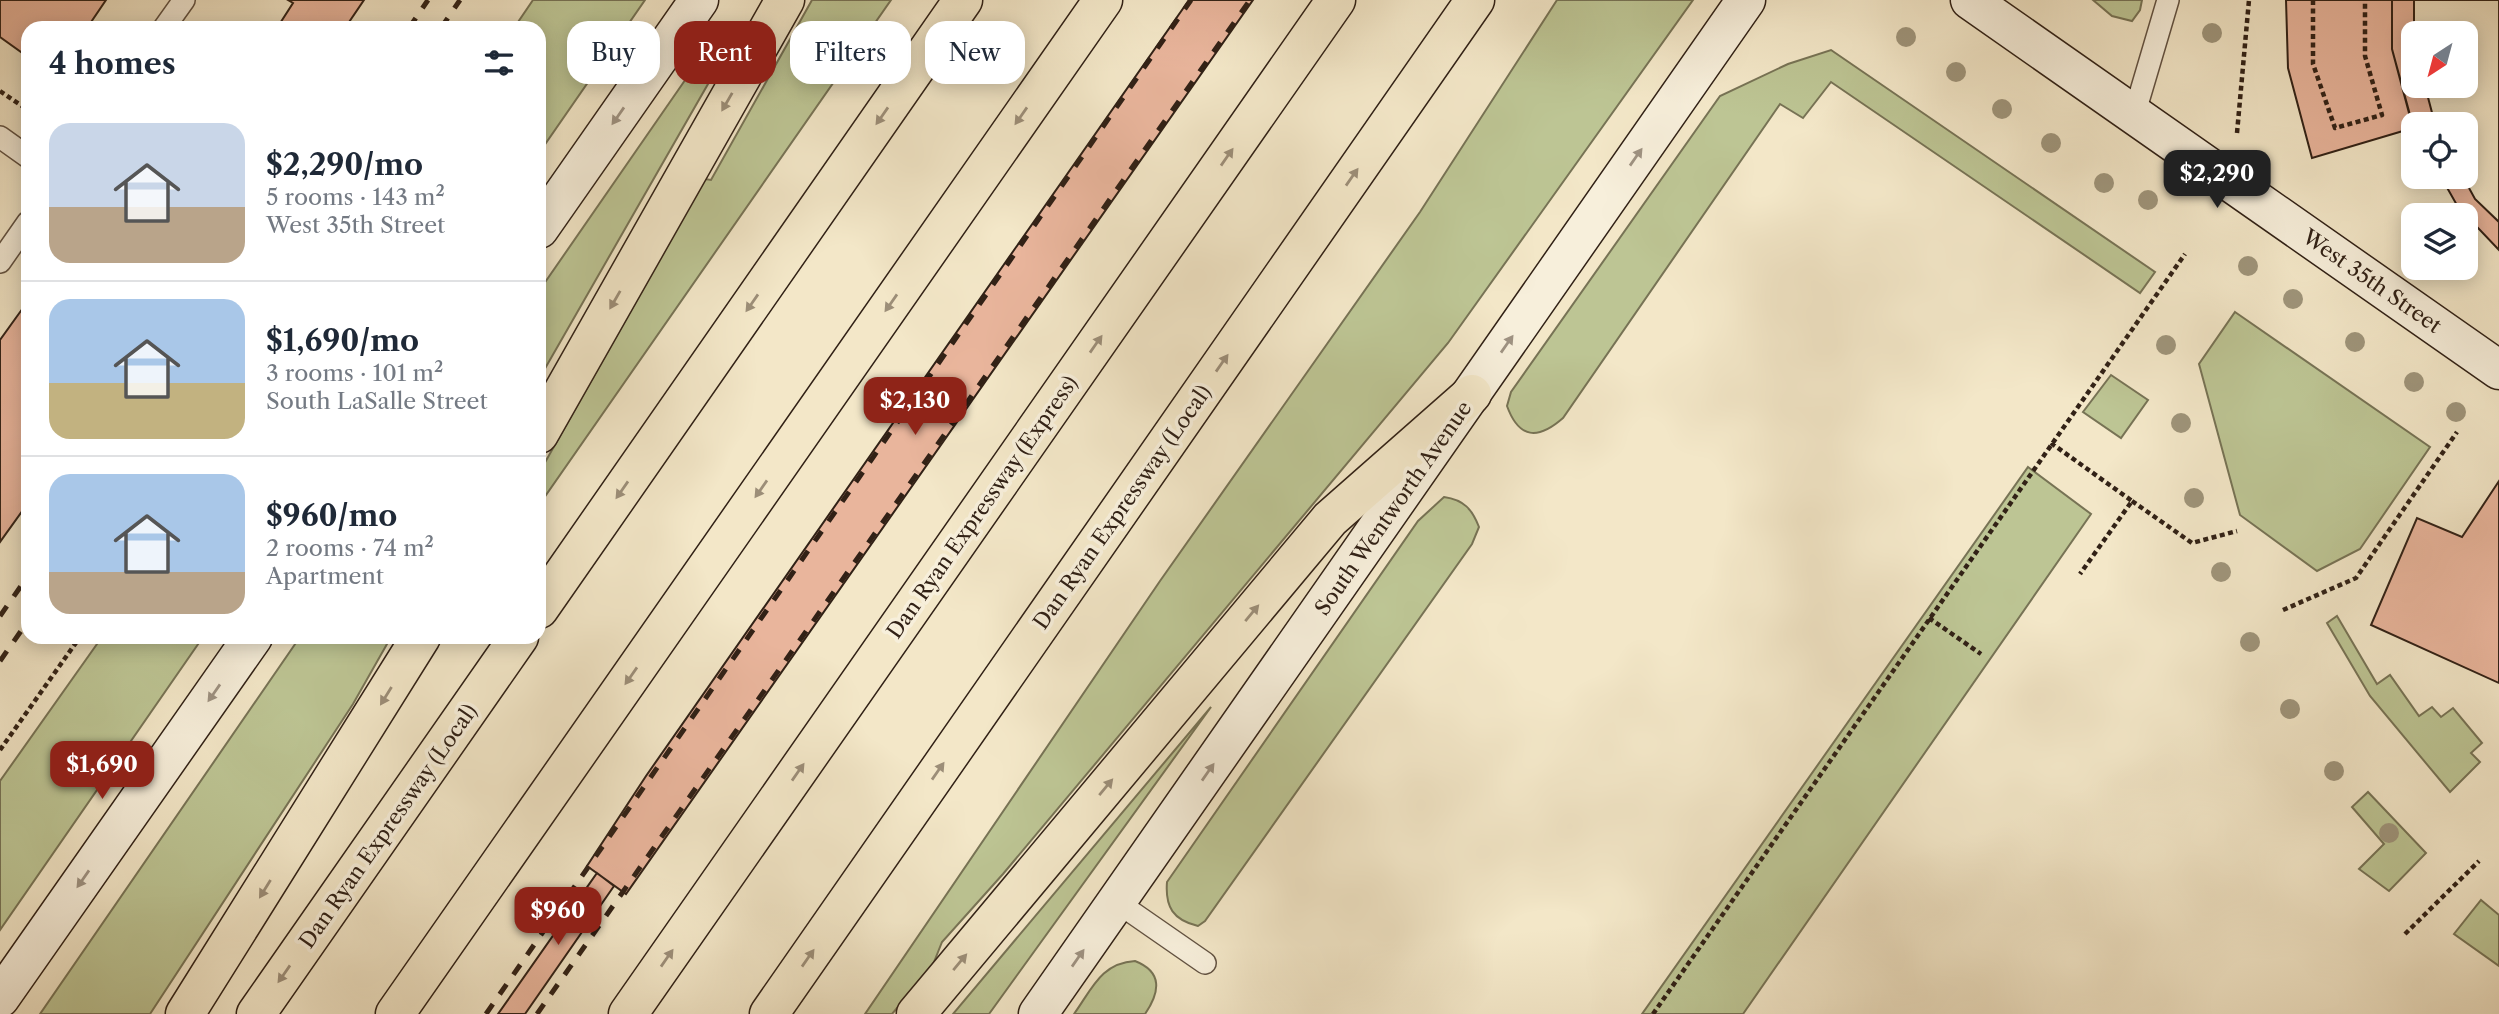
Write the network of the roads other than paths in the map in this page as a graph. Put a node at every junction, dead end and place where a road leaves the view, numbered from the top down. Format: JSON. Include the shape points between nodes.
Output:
{"nodes":[{"id":1,"x":184,"y":0,"type":"edge"},
{"id":2,"x":699,"y":0,"type":"edge"},
{"id":3,"x":785,"y":0,"type":"edge"},
{"id":4,"x":963,"y":0,"type":"edge"},
{"id":5,"x":1102,"y":0,"type":"edge"},
{"id":6,"x":1336,"y":0,"type":"edge"},
{"id":7,"x":1475,"y":0,"type":"edge"},
{"id":8,"x":1746,"y":0,"type":"edge"},
{"id":9,"x":1970,"y":0,"type":"edge"},
{"id":10,"x":2168,"y":0,"type":"edge"},
{"id":11,"x":169,"y":21,"type":"edge"},
{"id":12,"x":2134,"y":115,"type":"junction"},
{"id":13,"x":0,"y":137,"type":"edge"},
{"id":14,"x":21,"y":152,"type":"edge"},
{"id":15,"x":546,"y":219,"type":"edge"},
{"id":16,"x":21,"y":232,"type":"edge"},
{"id":17,"x":0,"y":262,"type":"edge"},
{"id":18,"x":2499,"y":370,"type":"edge"},
{"id":19,"x":1472,"y":394,"type":"junction"},
{"id":20,"x":546,"y":422,"type":"edge"},
{"id":21,"x":546,"y":599,"type":"edge"},
{"id":22,"x":248,"y":644,"type":"edge"},
{"id":23,"x":417,"y":644,"type":"edge"},
{"id":24,"x":514,"y":644,"type":"edge"},
{"id":25,"x":1118,"y":902,"type":"junction"},
{"id":26,"x":1205,"y":963,"type":"dead end"},
{"id":27,"x":0,"y":998,"type":"edge"},
{"id":28,"x":185,"y":1014,"type":"edge"},
{"id":29,"x":257,"y":1014,"type":"edge"},
{"id":30,"x":395,"y":1014,"type":"edge"},
{"id":31,"x":628,"y":1014,"type":"edge"},
{"id":32,"x":769,"y":1014,"type":"edge"},
{"id":33,"x":916,"y":1014,"type":"edge"},
{"id":34,"x":1038,"y":1014,"type":"edge"}],
"edges":[{"from":1,"to":11,"type":"lane"},
{"from":2,"to":15,"type":"street","one_way":true},
{"from":3,"to":20,"type":"highway","one_way":true},
{"from":4,"to":21,"type":"highway","one_way":true},
{"from":5,"to":30,"type":"highway","one_way":true},
{"from":31,"to":6,"type":"highway","name":"Dan Ryan Expressway (Express)","one_way":true},
{"from":32,"to":7,"type":"highway","name":"Dan Ryan Expressway (Local)","one_way":true},
{"from":19,"to":8,"type":"street","name":"South Wentworth Avenue","one_way":true},
{"from":9,"to":12,"type":"street","name":"West 35th Street"},
{"from":10,"to":12,"type":"lane"},
{"from":12,"to":18,"type":"street","name":"West 35th Street"},
{"from":13,"to":14,"type":"lane"},
{"from":16,"to":17,"type":"lane"},
{"from":25,"to":19,"type":"street","name":"South Wentworth Avenue","one_way":true},
{"from":33,"to":19,"type":"highway","one_way":true,"via":[[1330,519]]},
{"from":22,"to":27,"type":"street","one_way":true},
{"from":23,"to":28,"type":"highway","one_way":true},
{"from":24,"to":29,"type":"highway","name":"Dan Ryan Expressway (Local)","one_way":true},
{"from":25,"to":26,"type":"lane"},
{"from":34,"to":25,"type":"street","name":"South Wentworth Avenue","one_way":true}]}
